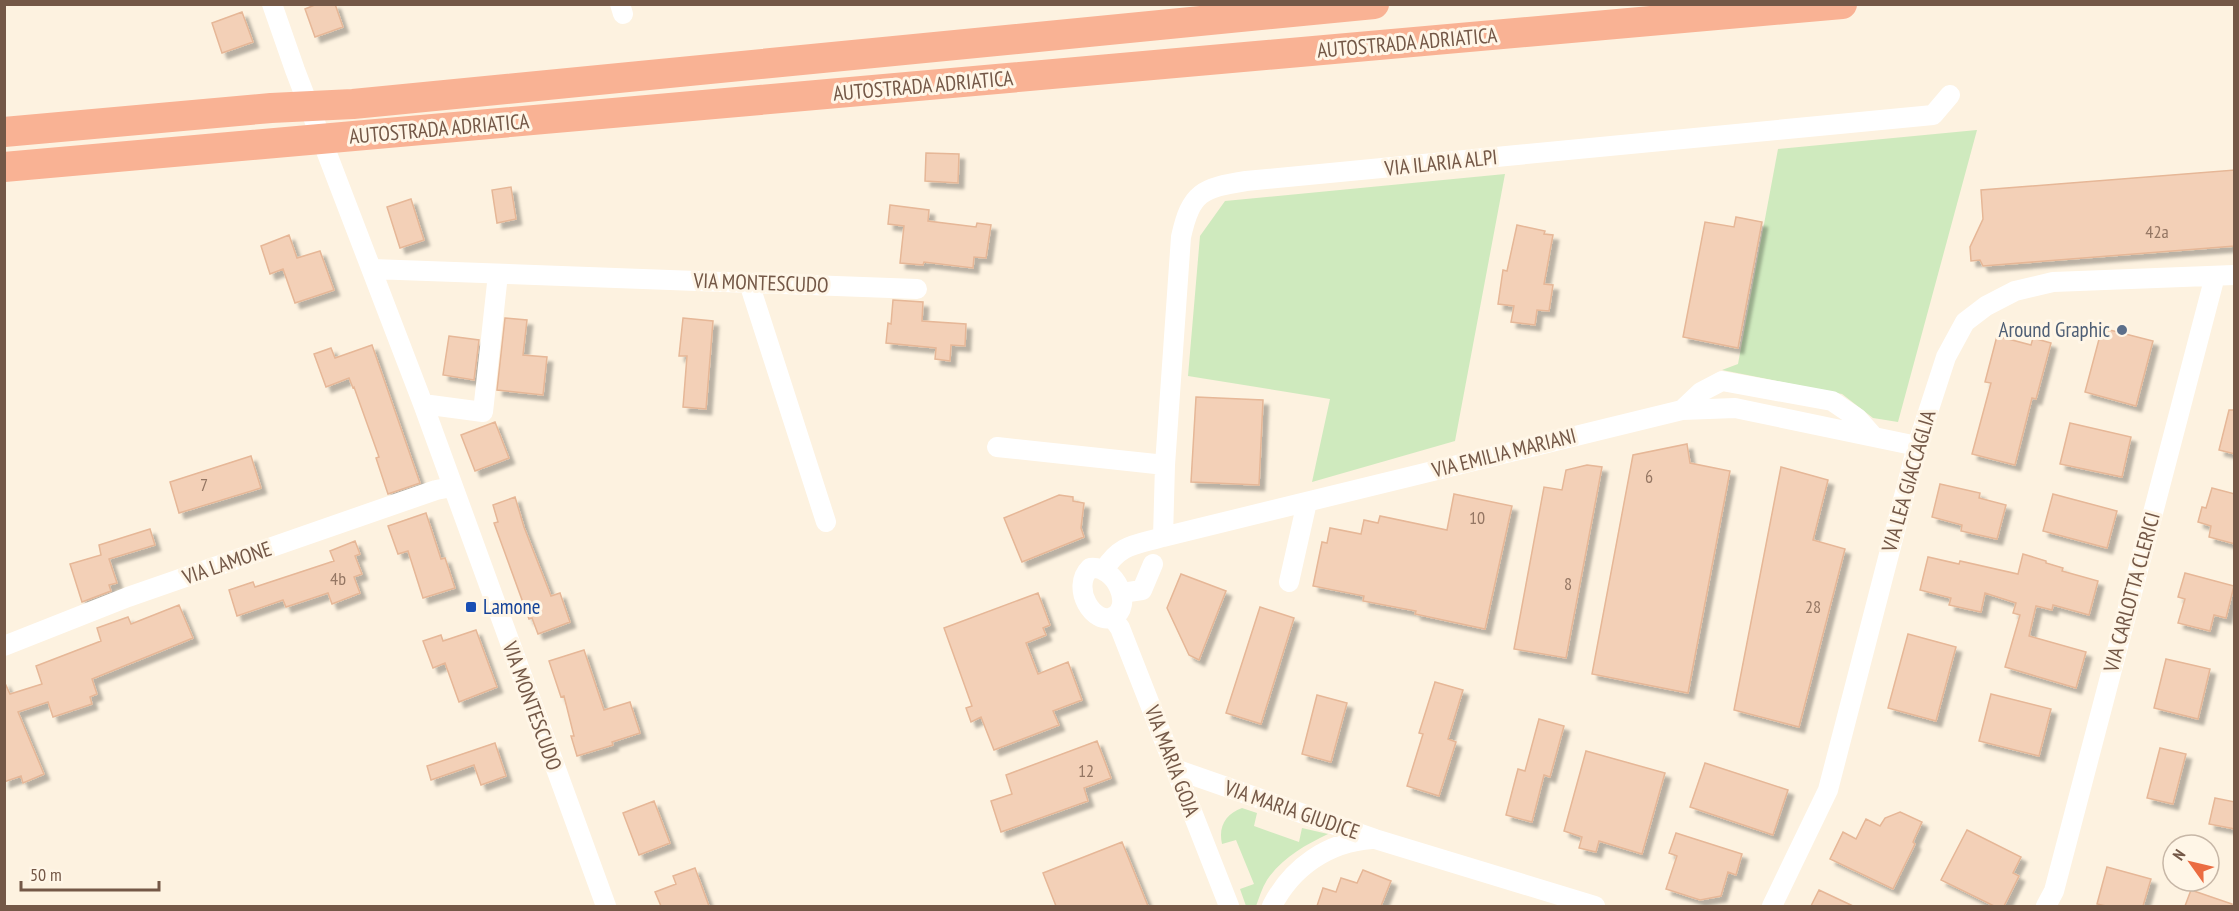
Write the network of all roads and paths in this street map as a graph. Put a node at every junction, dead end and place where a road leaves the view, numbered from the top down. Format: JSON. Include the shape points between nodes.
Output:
{"nodes":[{"id":1,"x":272,"y":4,"type":"edge"},
{"id":2,"x":1374,"y":4,"type":"edge"},
{"id":3,"x":1842,"y":4,"type":"edge"},
{"id":4,"x":1950,"y":95,"type":"dead end"},
{"id":5,"x":4,"y":132,"type":"edge"},
{"id":6,"x":121,"y":156,"type":"junction"},
{"id":7,"x":4,"y":167,"type":"edge"},
{"id":8,"x":4,"y":179,"type":"edge"},
{"id":9,"x":372,"y":269,"type":"junction"},
{"id":10,"x":498,"y":274,"type":"junction"},
{"id":11,"x":2225,"y":275,"type":"edge"},
{"id":12,"x":749,"y":283,"type":"junction"},
{"id":13,"x":917,"y":289,"type":"dead end"},
{"id":14,"x":423,"y":404,"type":"junction"},
{"id":15,"x":1682,"y":410,"type":"junction"},
{"id":16,"x":1874,"y":436,"type":"junction"},
{"id":17,"x":1917,"y":446,"type":"junction"},
{"id":18,"x":997,"y":447,"type":"dead end"},
{"id":19,"x":1165,"y":465,"type":"junction"},
{"id":20,"x":452,"y":487,"type":"junction"},
{"id":21,"x":1307,"y":502,"type":"junction"},
{"id":22,"x":826,"y":522,"type":"dead end"},
{"id":23,"x":1163,"y":537,"type":"junction"},
{"id":24,"x":1153,"y":564,"type":"dead end"},
{"id":25,"x":1104,"y":570,"type":"junction"},
{"id":26,"x":1289,"y":582,"type":"dead end"},
{"id":27,"x":1122,"y":593,"type":"junction"},
{"id":28,"x":1112,"y":617,"type":"junction"},
{"id":29,"x":4,"y":646,"type":"edge"},
{"id":30,"x":1175,"y":769,"type":"junction"},
{"id":31,"x":1375,"y":839,"type":"junction"},
{"id":32,"x":606,"y":906,"type":"edge"},
{"id":33,"x":1229,"y":906,"type":"edge"},
{"id":34,"x":1272,"y":906,"type":"edge"},
{"id":35,"x":1595,"y":906,"type":"edge"},
{"id":36,"x":1772,"y":906,"type":"edge"},
{"id":37,"x":2046,"y":906,"type":"edge"}],
"edges":[{"from":1,"to":9,"type":"street","name":"VIA MONTESCUDO"},
{"from":2,"to":5,"type":"highway","name":"AUTOSTRADA ADRIATICA","via":[[353,104]]},
{"from":3,"to":6,"type":"highway","name":"AUTOSTRADA ADRIATICA"},
{"from":4,"to":19,"type":"street","name":"VIA ILARIA ALPI","via":[[1933,115],[1246,181],[1218,186],[1198,195],[1187,211],[1181,237]]},
{"from":6,"to":7,"type":"highway","name":"AUTOSTRADA ADRIATICA"},
{"from":6,"to":8,"type":"highway","via":[[88,170]]},
{"from":9,"to":10,"type":"street","name":"VIA MONTESCUDO"},
{"from":9,"to":14,"type":"street","name":"VIA MONTESCUDO"},
{"from":10,"to":12,"type":"street","name":"VIA MONTESCUDO"},
{"from":10,"to":14,"type":"street","via":[[483,412]]},
{"from":11,"to":17,"type":"street","name":"VIA LEA GIACCAGLIA","via":[[2052,282],[2015,291],[1986,306],[1965,322],[1946,357]]},
{"from":11,"to":37,"type":"street","name":"VIA CARLOTTA CLERICI","via":[[2057,879]]},
{"from":12,"to":13,"type":"street","name":"VIA MONTESCUDO"},
{"from":12,"to":22,"type":"street"},
{"from":14,"to":20,"type":"street","name":"VIA MONTESCUDO"},
{"from":15,"to":16,"type":"street","name":"VIA EMILIA MARIANI","via":[[1735,408]]},
{"from":15,"to":16,"type":"street","via":[[1701,392],[1722,381],[1832,401]]},
{"from":15,"to":21,"type":"street","name":"VIA EMILIA MARIANI"},
{"from":16,"to":17,"type":"street","name":"VIA EMILIA MARIANI"},
{"from":17,"to":36,"type":"street","name":"VIA LEA GIACCAGLIA","via":[[1828,790]]},
{"from":18,"to":19,"type":"street"},
{"from":19,"to":23,"type":"street","name":"VIA ILARIA ALPI"},
{"from":20,"to":29,"type":"street","name":"VIA LAMONE","via":[[139,593]]},
{"from":20,"to":32,"type":"street","name":"VIA MONTESCUDO"},
{"from":21,"to":23,"type":"street","name":"VIA EMILIA MARIANI"},
{"from":21,"to":26,"type":"street"},
{"from":23,"to":25,"type":"street","name":"VIA EMILIA MARIANI","via":[[1114,555]]},
{"from":24,"to":27,"type":"street","via":[[1142,590]]},
{"from":25,"to":27,"type":"street","via":[[1112,575]]},
{"from":25,"to":28,"type":"street","via":[[1090,568],[1081,581],[1081,592],[1091,609],[1106,618]]},
{"from":27,"to":28,"type":"street","via":[[1120,610]]},
{"from":28,"to":30,"type":"street","name":"VIA MARIA GOJA","via":[[1120,628]]},
{"from":30,"to":31,"type":"street","name":"VIA MARIA GIUDICE"},
{"from":30,"to":33,"type":"street","name":"VIA MARIA GOJA"},
{"from":31,"to":34,"type":"street","name":"VIA MARIA GIUDICE","via":[[1344,843],[1309,860]]},
{"from":31,"to":35,"type":"street","name":"VIA MARIA GIUDICE"}]}
